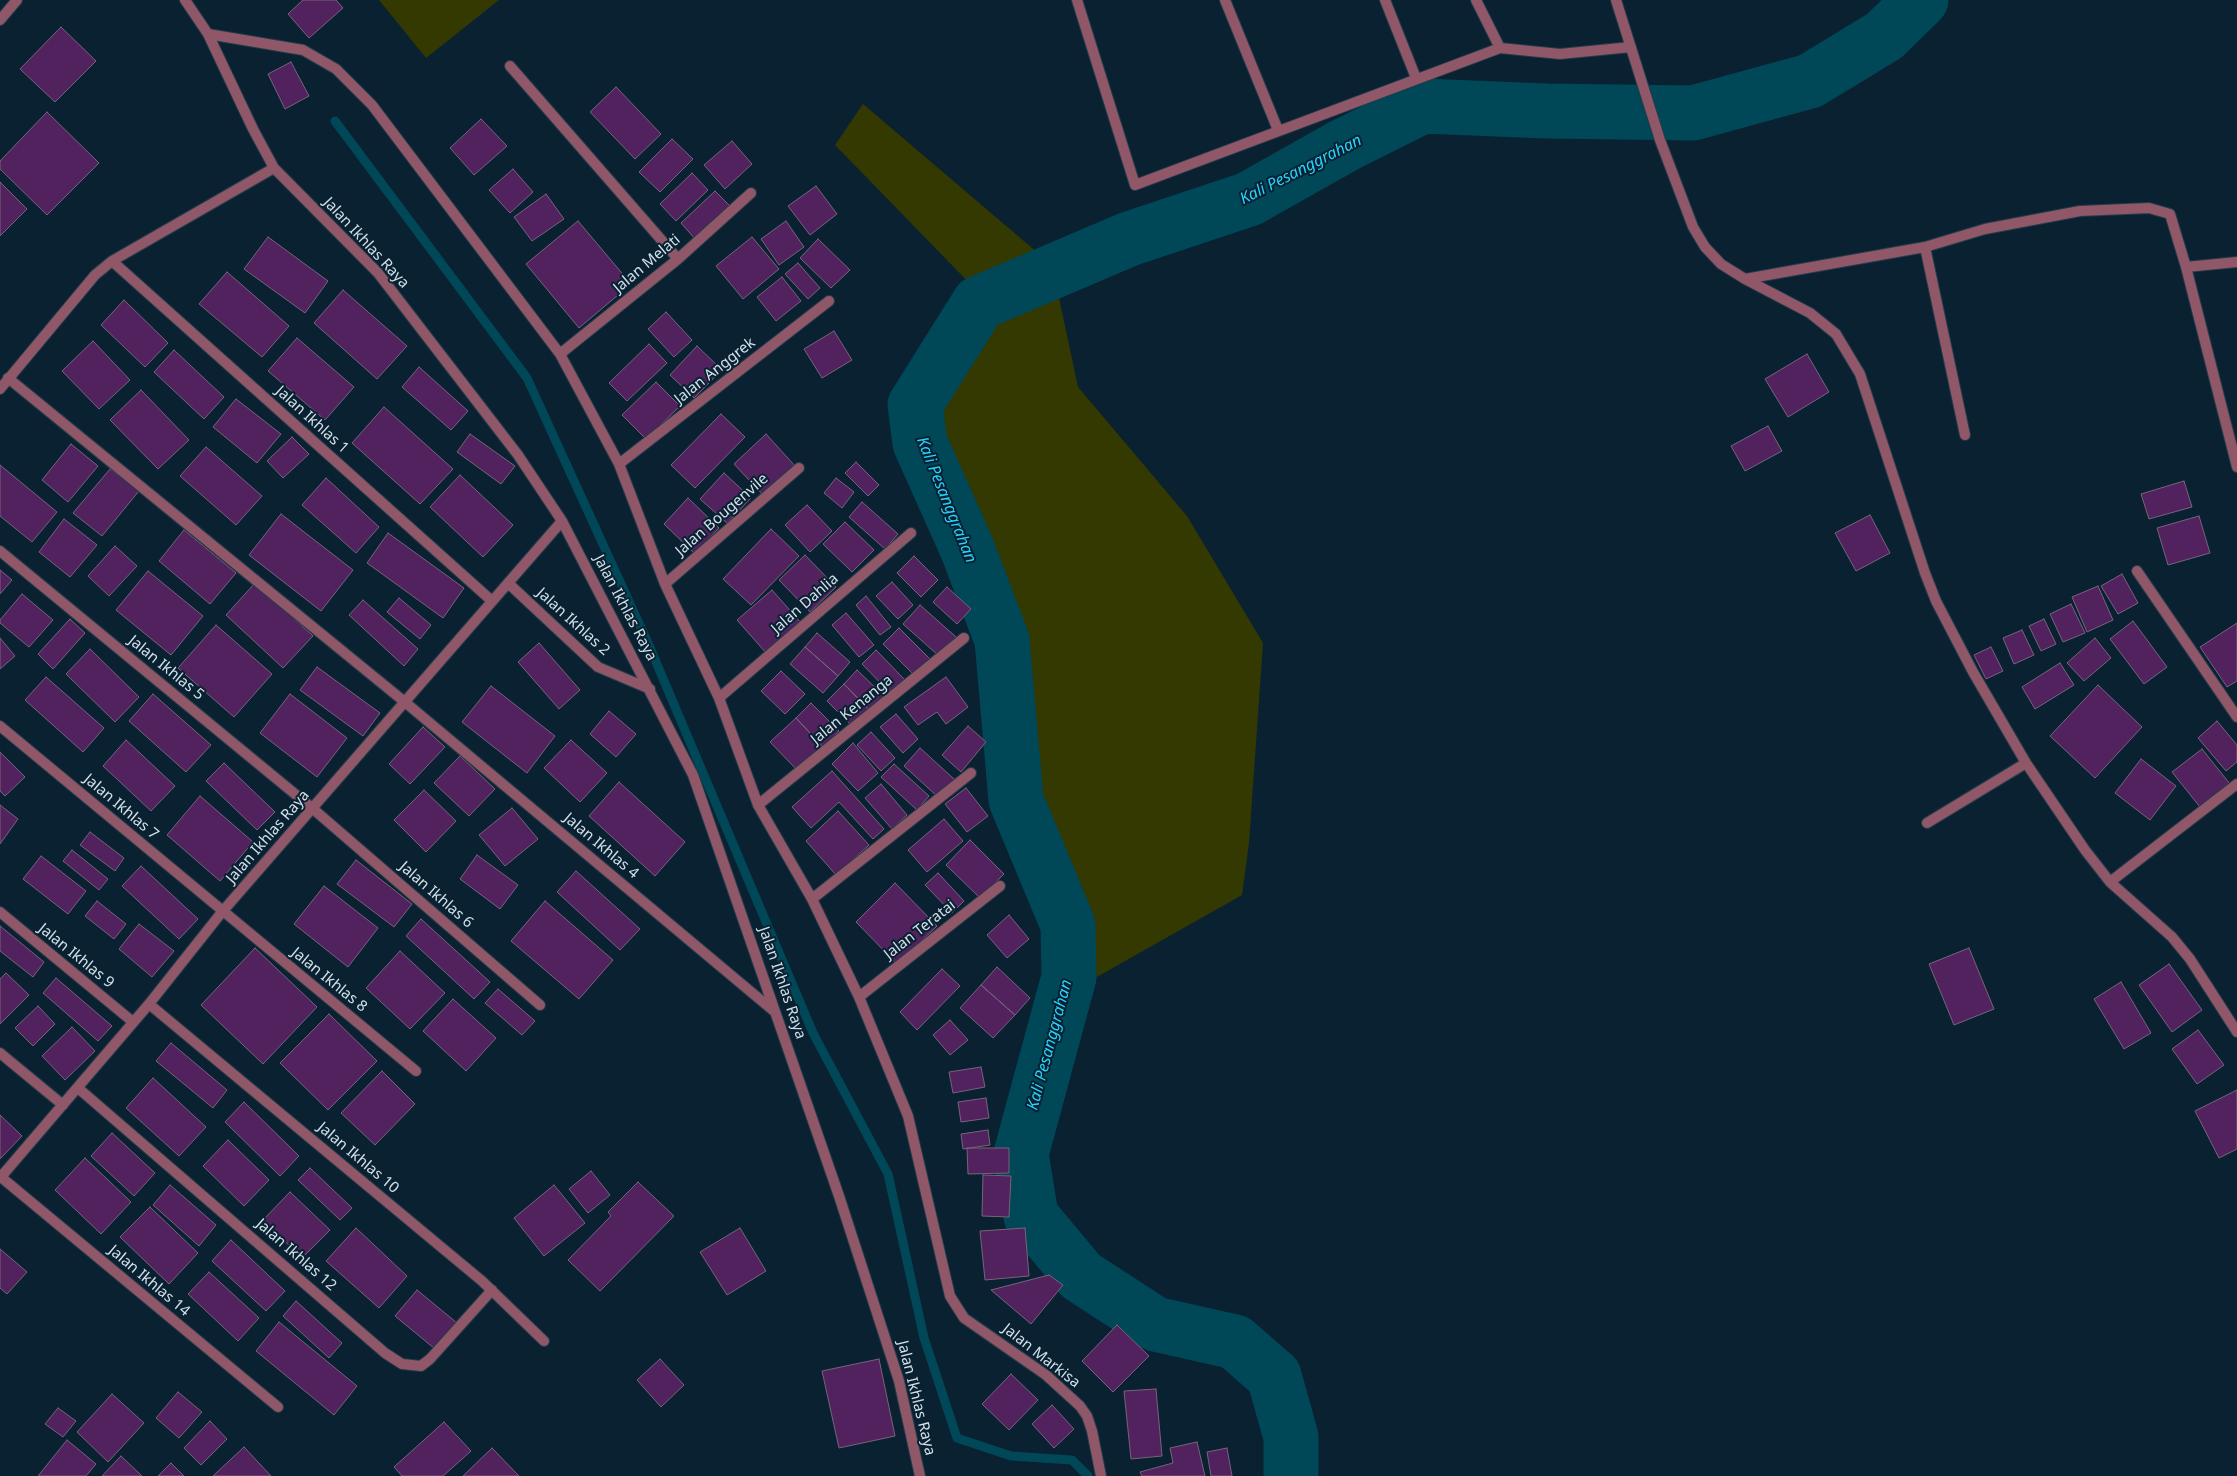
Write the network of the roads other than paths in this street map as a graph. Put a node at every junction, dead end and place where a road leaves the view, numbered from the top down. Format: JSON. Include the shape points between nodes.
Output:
{"nodes":[{"id":1,"x":17,"y":0,"type":"edge"},
{"id":2,"x":185,"y":0,"type":"edge"},
{"id":3,"x":1077,"y":0,"type":"edge"},
{"id":4,"x":1226,"y":0,"type":"edge"},
{"id":5,"x":1385,"y":0,"type":"edge"},
{"id":6,"x":1476,"y":0,"type":"edge"},
{"id":7,"x":1616,"y":0,"type":"edge"},
{"id":8,"x":0,"y":20,"type":"edge"},
{"id":9,"x":208,"y":34,"type":"junction"},
{"id":10,"x":1631,"y":47,"type":"junction"},
{"id":11,"x":1500,"y":48,"type":"junction"},
{"id":12,"x":510,"y":66,"type":"dead end"},
{"id":13,"x":1416,"y":78,"type":"junction"},
{"id":14,"x":1278,"y":130,"type":"junction"},
{"id":15,"x":274,"y":168,"type":"junction"},
{"id":16,"x":751,"y":194,"type":"dead end"},
{"id":17,"x":1925,"y":247,"type":"junction"},
{"id":18,"x":678,"y":260,"type":"junction"},
{"id":19,"x":112,"y":261,"type":"junction"},
{"id":20,"x":2237,"y":262,"type":"edge"},
{"id":21,"x":2186,"y":267,"type":"junction"},
{"id":22,"x":1745,"y":279,"type":"junction"},
{"id":23,"x":829,"y":301,"type":"dead end"},
{"id":24,"x":560,"y":354,"type":"junction"},
{"id":25,"x":8,"y":378,"type":"junction"},
{"id":26,"x":0,"y":389,"type":"edge"},
{"id":27,"x":1965,"y":435,"type":"dead end"},
{"id":28,"x":619,"y":464,"type":"junction"},
{"id":29,"x":2237,"y":467,"type":"edge"},
{"id":30,"x":798,"y":468,"type":"dead end"},
{"id":31,"x":562,"y":521,"type":"junction"},
{"id":32,"x":911,"y":533,"type":"dead end"},
{"id":33,"x":0,"y":551,"type":"edge"},
{"id":34,"x":2137,"y":571,"type":"dead end"},
{"id":35,"x":508,"y":583,"type":"junction"},
{"id":36,"x":665,"y":584,"type":"junction"},
{"id":37,"x":492,"y":602,"type":"junction"},
{"id":38,"x":964,"y":638,"type":"dead end"},
{"id":39,"x":650,"y":689,"type":"junction"},
{"id":40,"x":719,"y":698,"type":"junction"},
{"id":41,"x":406,"y":703,"type":"junction"},
{"id":42,"x":2237,"y":717,"type":"edge"},
{"id":43,"x":0,"y":726,"type":"edge"},
{"id":44,"x":2026,"y":763,"type":"junction"},
{"id":45,"x":971,"y":773,"type":"dead end"},
{"id":46,"x":2237,"y":784,"type":"edge"},
{"id":47,"x":758,"y":806,"type":"junction"},
{"id":48,"x":312,"y":808,"type":"junction"},
{"id":49,"x":1928,"y":823,"type":"dead end"},
{"id":50,"x":2110,"y":882,"type":"junction"},
{"id":51,"x":1000,"y":886,"type":"dead end"},
{"id":52,"x":812,"y":899,"type":"junction"},
{"id":53,"x":0,"y":912,"type":"edge"},
{"id":54,"x":222,"y":912,"type":"junction"},
{"id":55,"x":859,"y":997,"type":"junction"},
{"id":56,"x":149,"y":1004,"type":"junction"},
{"id":57,"x":540,"y":1004,"type":"dead end"},
{"id":58,"x":776,"y":1013,"type":"junction"},
{"id":59,"x":133,"y":1022,"type":"junction"},
{"id":60,"x":2237,"y":1032,"type":"edge"},
{"id":61,"x":0,"y":1053,"type":"edge"},
{"id":62,"x":416,"y":1071,"type":"dead end"},
{"id":63,"x":78,"y":1088,"type":"junction"},
{"id":64,"x":63,"y":1105,"type":"junction"},
{"id":65,"x":0,"y":1178,"type":"edge"},
{"id":66,"x":492,"y":1290,"type":"junction"},
{"id":67,"x":544,"y":1341,"type":"dead end"},
{"id":68,"x":278,"y":1407,"type":"dead end"},
{"id":69,"x":920,"y":1476,"type":"edge"},
{"id":70,"x":1101,"y":1476,"type":"edge"}],
"edges":[{"from":1,"to":8,"type":"street"},
{"from":2,"to":9,"type":"street","name":"Jalan Ikhlas Raya"},
{"from":3,"to":14,"type":"street","via":[[1135,185]]},
{"from":4,"to":14,"type":"street"},
{"from":5,"to":13,"type":"street"},
{"from":6,"to":11,"type":"street"},
{"from":7,"to":10,"type":"street"},
{"from":9,"to":15,"type":"street","name":"Jalan Ikhlas Raya"},
{"from":9,"to":24,"type":"street","name":"Jalan Markisa","via":[[304,50],[336,69],[372,105]]},
{"from":10,"to":11,"type":"street","via":[[1560,54]]},
{"from":10,"to":22,"type":"street","via":[[1660,140],[1693,227],[1721,264]]},
{"from":11,"to":13,"type":"street"},
{"from":12,"to":18,"type":"street"},
{"from":13,"to":14,"type":"street"},
{"from":15,"to":19,"type":"street"},
{"from":15,"to":31,"type":"street","name":"Jalan Ikhlas Raya","via":[[378,274],[518,455]]},
{"from":16,"to":18,"type":"street","name":"Jalan Melati"},
{"from":17,"to":21,"type":"street","via":[[1985,229],[2080,211],[2149,208],[2170,214]]},
{"from":17,"to":22,"type":"street"},
{"from":17,"to":27,"type":"street"},
{"from":18,"to":24,"type":"street","name":"Jalan Melati"},
{"from":19,"to":25,"type":"street","via":[[94,275]]},
{"from":19,"to":37,"type":"street","name":"Jalan Ikhlas 1"},
{"from":20,"to":21,"type":"street"},
{"from":21,"to":29,"type":"street"},
{"from":22,"to":44,"type":"street","via":[[1810,313],[1836,334],[1860,374],[1936,601]]},
{"from":23,"to":28,"type":"street","name":"Jalan Anggrek"},
{"from":24,"to":28,"type":"street","name":"Jalan Markisa"},
{"from":25,"to":26,"type":"street"},
{"from":25,"to":41,"type":"street","name":"Jalan Ikhlas 4"},
{"from":28,"to":36,"type":"street","name":"Jalan Markisa"},
{"from":30,"to":36,"type":"street","name":"Jalan Bougenvile"},
{"from":31,"to":35,"type":"street","name":"Jalan Ikhlas Raya"},
{"from":31,"to":39,"type":"street","name":"Jalan Ikhlas Raya"},
{"from":32,"to":40,"type":"street","name":"Jalan Dahlia"},
{"from":33,"to":48,"type":"street","name":"Jalan Ikhlas 5"},
{"from":34,"to":42,"type":"street"},
{"from":35,"to":37,"type":"street","name":"Jalan Ikhlas Raya"},
{"from":35,"to":39,"type":"street","name":"Jalan Ikhlas 2","via":[[598,667]]},
{"from":36,"to":40,"type":"street","name":"Jalan Markisa"},
{"from":37,"to":41,"type":"street","name":"Jalan Ikhlas Raya"},
{"from":38,"to":47,"type":"street","name":"Jalan Kenanga"},
{"from":39,"to":58,"type":"street","name":"Jalan Ikhlas Raya","via":[[693,775]]},
{"from":40,"to":47,"type":"street","name":"Jalan Markisa"},
{"from":41,"to":48,"type":"street","name":"Jalan Ikhlas Raya"},
{"from":41,"to":58,"type":"street","name":"Jalan Ikhlas 4"},
{"from":43,"to":54,"type":"street","name":"Jalan Ikhlas 7"},
{"from":44,"to":49,"type":"street"},
{"from":44,"to":50,"type":"street"},
{"from":45,"to":52,"type":"street"},
{"from":46,"to":50,"type":"street"},
{"from":47,"to":52,"type":"street","name":"Jalan Markisa"},
{"from":48,"to":54,"type":"street","name":"Jalan Ikhlas Raya"},
{"from":48,"to":57,"type":"street","name":"Jalan Ikhlas 6"},
{"from":50,"to":60,"type":"street","via":[[2172,937]]},
{"from":51,"to":55,"type":"street","name":"Jalan Teratai"},
{"from":52,"to":55,"type":"street","name":"Jalan Markisa"},
{"from":53,"to":59,"type":"street","name":"Jalan Ikhlas 9"},
{"from":54,"to":56,"type":"street","name":"Jalan Ikhlas Raya"},
{"from":54,"to":62,"type":"street","name":"Jalan Ikhlas 8"},
{"from":55,"to":70,"type":"street","name":"Jalan Markisa","via":[[908,1116],[950,1296],[964,1318],[1046,1375],[1080,1406],[1088,1416]]},
{"from":56,"to":59,"type":"street","name":"Jalan Ikhlas Raya"},
{"from":56,"to":66,"type":"street","name":"Jalan Ikhlas 10"},
{"from":58,"to":69,"type":"street","name":"Jalan Ikhlas Raya","via":[[899,1381]]},
{"from":59,"to":63,"type":"street","name":"Jalan Ikhlas Raya"},
{"from":61,"to":64,"type":"street"},
{"from":63,"to":64,"type":"street","name":"Jalan Ikhlas Raya"},
{"from":63,"to":66,"type":"street","name":"Jalan Ikhlas 12","via":[[384,1353],[402,1364],[421,1366],[430,1359]]},
{"from":64,"to":65,"type":"street","name":"Jalan Ikhlas Raya"},
{"from":65,"to":68,"type":"street","name":"Jalan Ikhlas 14"},
{"from":66,"to":67,"type":"street","name":"Jalan Ikhlas 10"}]}
